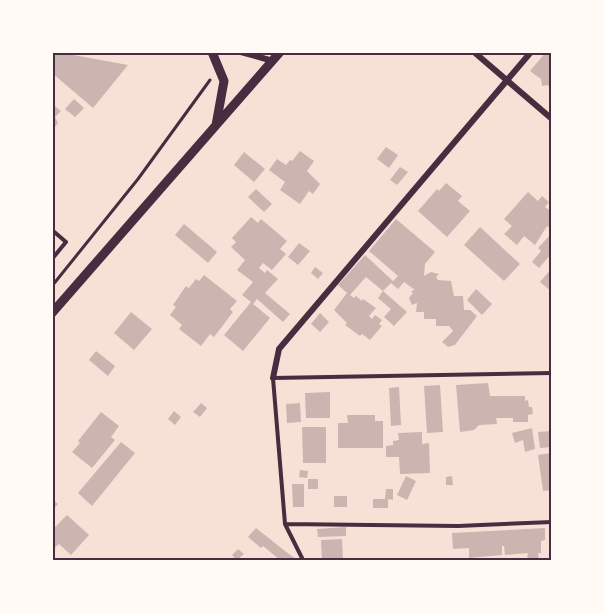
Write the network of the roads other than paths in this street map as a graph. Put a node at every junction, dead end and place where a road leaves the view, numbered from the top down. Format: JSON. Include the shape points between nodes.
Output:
{"nodes":[{"id":1,"x":212,"y":52,"type":"edge"},
{"id":2,"x":241,"y":52,"type":"edge"},
{"id":3,"x":280,"y":52,"type":"edge"},
{"id":4,"x":474,"y":52,"type":"edge"},
{"id":5,"x":531,"y":52,"type":"edge"},
{"id":6,"x":273,"y":61,"type":"junction"},
{"id":7,"x":507,"y":80,"type":"junction"},
{"id":8,"x":552,"y":118,"type":"edge"},
{"id":9,"x":216,"y":127,"type":"junction"},
{"id":10,"x":52,"y":230,"type":"edge"},
{"id":11,"x":52,"y":259,"type":"edge"},
{"id":12,"x":53,"y":312,"type":"edge"},
{"id":13,"x":552,"y":373,"type":"edge"},
{"id":14,"x":273,"y":378,"type":"junction"},
{"id":15,"x":552,"y":522,"type":"edge"},
{"id":16,"x":285,"y":524,"type":"junction"},
{"id":17,"x":303,"y":561,"type":"edge"}],
"edges":[{"from":1,"to":9,"type":"street","via":[[224,81]]},
{"from":2,"to":6,"type":"street"},
{"from":3,"to":6,"type":"street"},
{"from":4,"to":7,"type":"street"},
{"from":5,"to":7,"type":"street"},
{"from":6,"to":9,"type":"street"},
{"from":7,"to":8,"type":"street"},
{"from":7,"to":14,"type":"street","via":[[279,349]]},
{"from":9,"to":12,"type":"street"},
{"from":10,"to":11,"type":"lane","via":[[66,242]]},
{"from":13,"to":14,"type":"lane"},
{"from":14,"to":16,"type":"lane"},
{"from":15,"to":16,"type":"lane","via":[[458,526]]},
{"from":16,"to":17,"type":"lane"}]}
